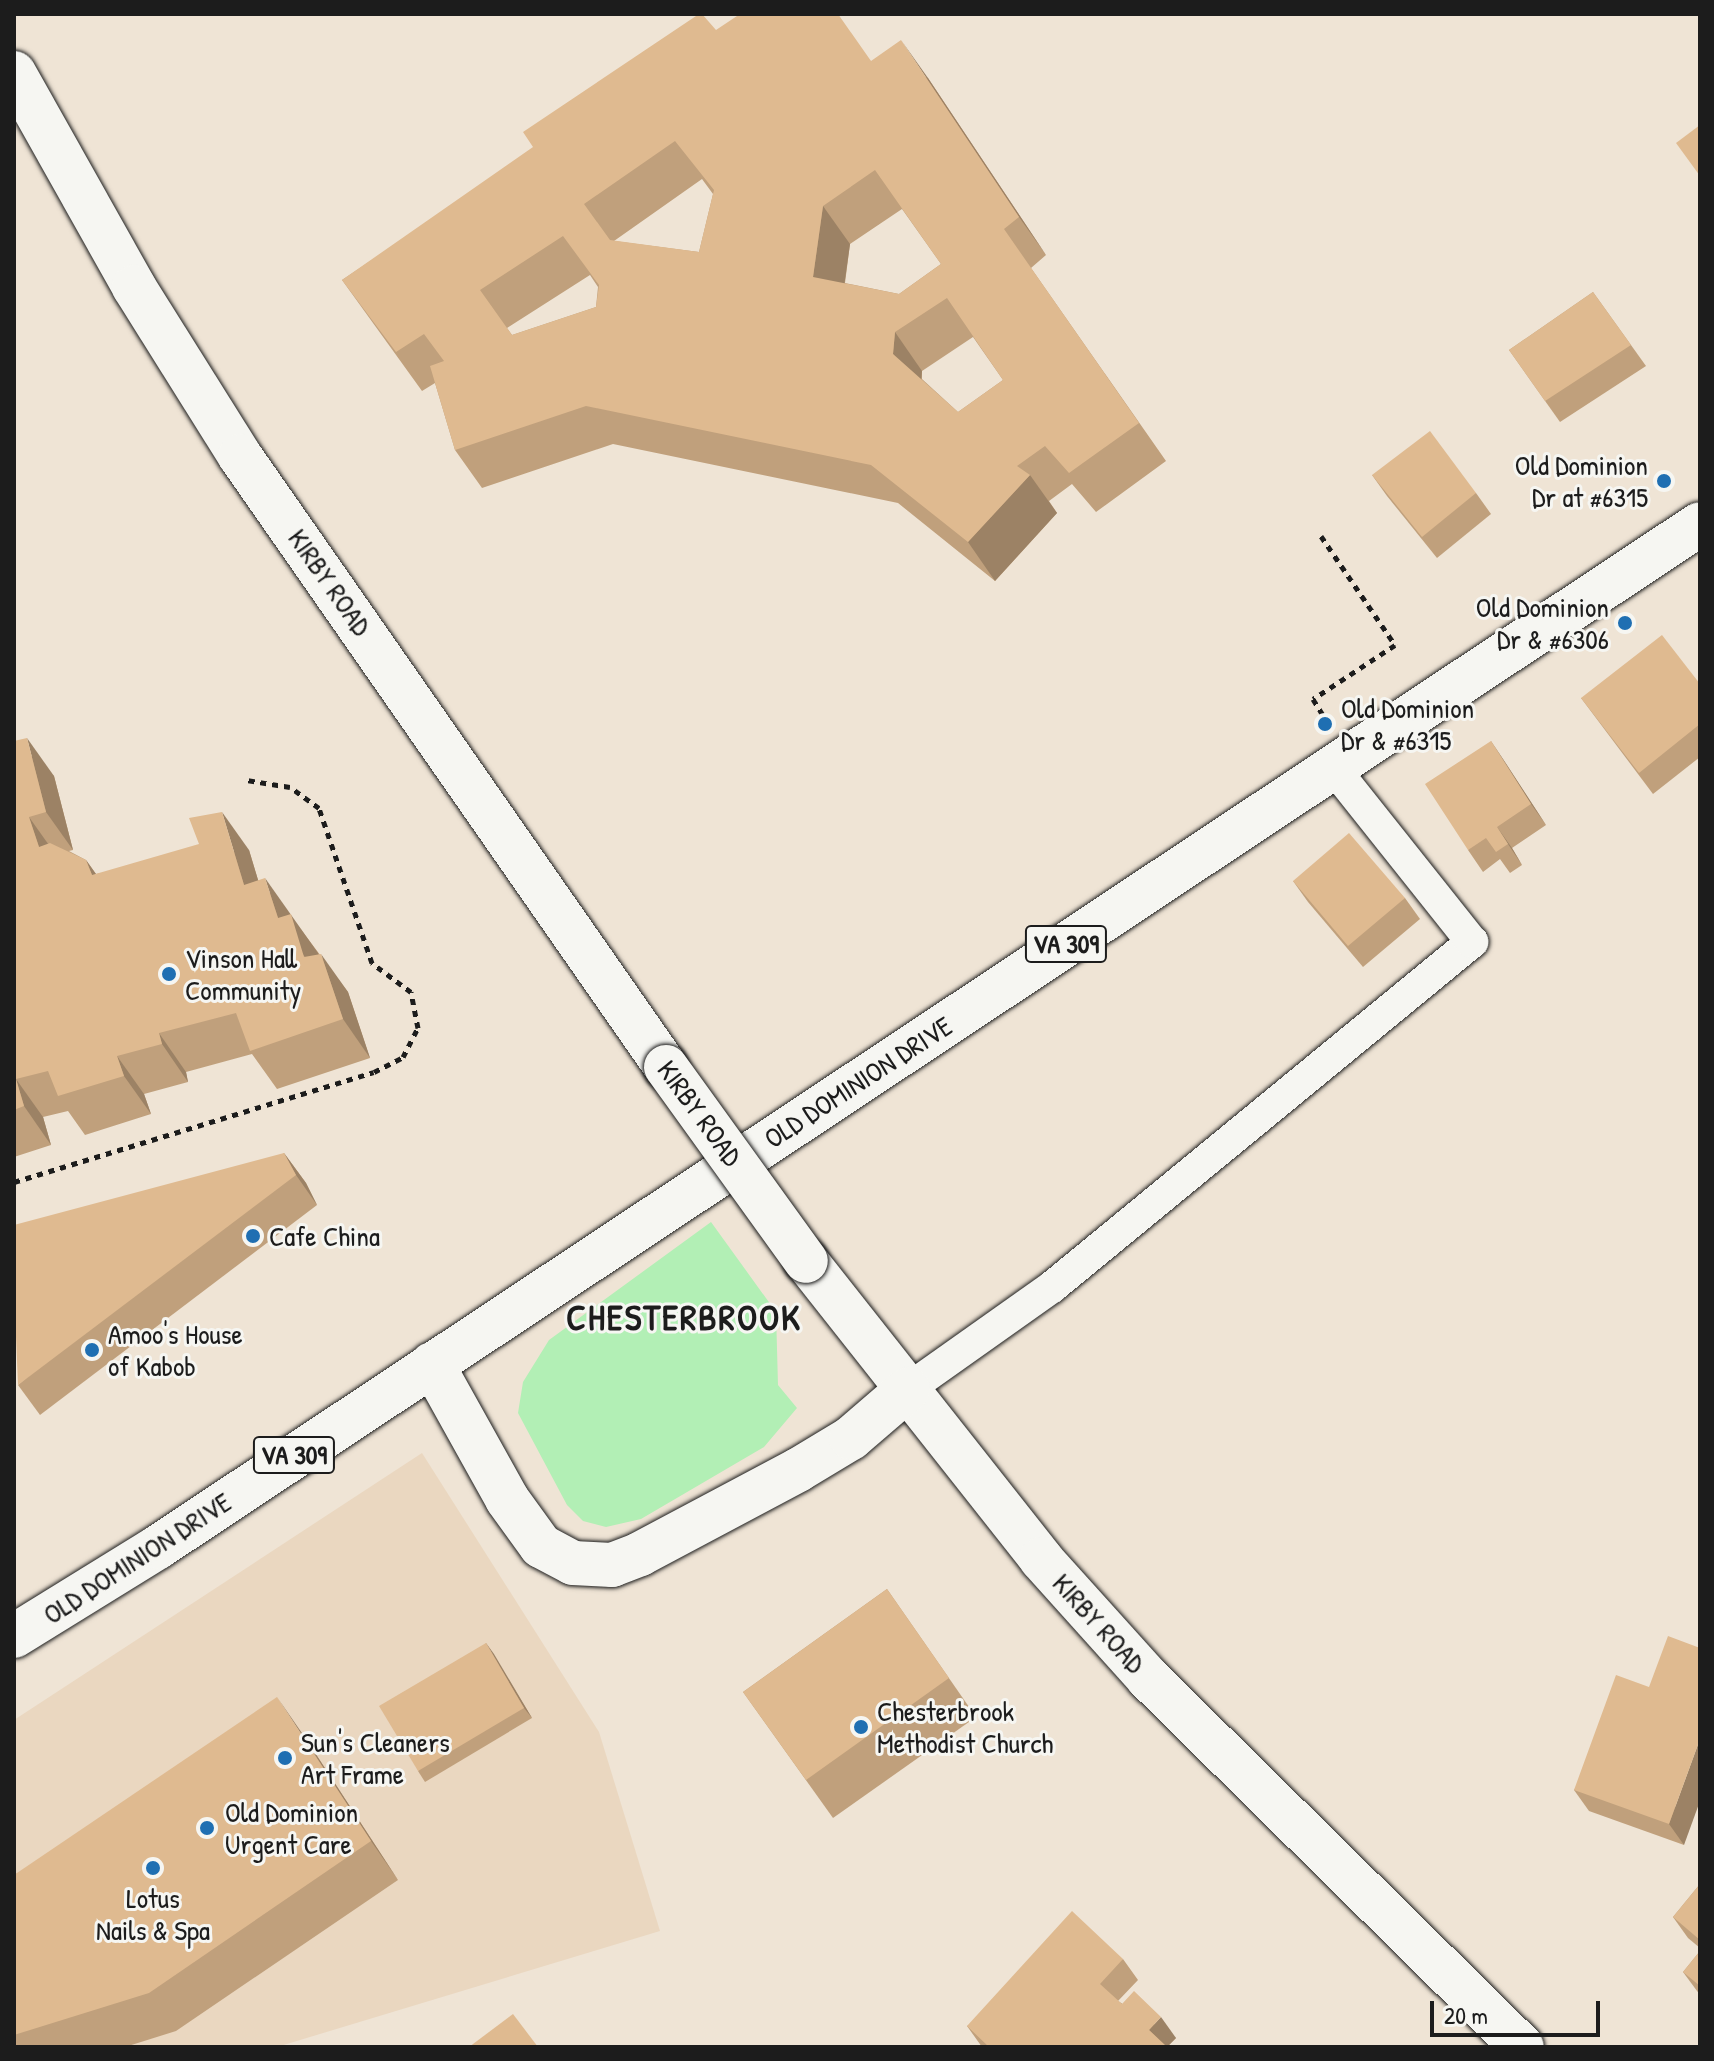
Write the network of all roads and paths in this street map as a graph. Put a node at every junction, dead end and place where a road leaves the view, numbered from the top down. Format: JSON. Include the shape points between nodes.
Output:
{"nodes":[{"id":1,"x":14,"y":73,"type":"edge"},
{"id":2,"x":1700,"y":524,"type":"edge"},
{"id":3,"x":1321,"y":536,"type":"dead end"},
{"id":4,"x":1342,"y":761,"type":"junction"},
{"id":5,"x":247,"y":780,"type":"dead end"},
{"id":6,"x":14,"y":1182,"type":"edge"},
{"id":7,"x":432,"y":1364,"type":"junction"},
{"id":8,"x":908,"y":1389,"type":"junction"},
{"id":9,"x":14,"y":1636,"type":"edge"},
{"id":10,"x":1522,"y":2047,"type":"edge"}],
"edges":[{"from":1,"to":8,"type":"main road","name":"KIRBY ROAD","bridge":true,"via":[[134,287],[240,456],[666,1067],[806,1261]]},
{"from":2,"to":4,"type":"main road","name":"OLD DOMINION DRIVE","number":"VA 309"},
{"from":3,"to":4,"type":"path","via":[[1395,645],[1313,699]]},
{"from":4,"to":7,"type":"main road","name":"OLD DOMINION DRIVE","number":"VA 309"},
{"from":4,"to":8,"type":"lane","via":[[1472,942],[1052,1287]]},
{"from":5,"to":6,"type":"path","via":[[290,787],[319,808],[372,963],[411,992],[418,1028],[403,1057],[374,1072]]},
{"from":7,"to":8,"type":"main road","via":[[507,1499],[541,1546],[573,1563],[612,1565],[665,1542],[851,1438]]},
{"from":7,"to":9,"type":"main road","name":"OLD DOMINION DRIVE","number":"VA 309"},
{"from":8,"to":10,"type":"main road","name":"KIRBY ROAD","via":[[1041,1559],[1148,1678]]}]}
